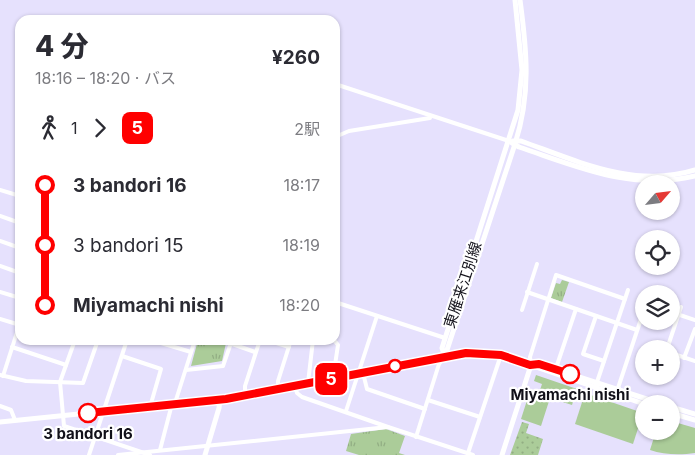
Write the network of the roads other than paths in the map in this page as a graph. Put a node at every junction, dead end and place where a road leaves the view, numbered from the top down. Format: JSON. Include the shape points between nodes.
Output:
{"nodes":[{"id":1,"x":515,"y":0,"type":"edge"},
{"id":2,"x":520,"y":0,"type":"edge"},
{"id":3,"x":340,"y":86,"type":"edge"},
{"id":4,"x":439,"y":119,"type":"junction"},
{"id":5,"x":340,"y":135,"type":"edge"},
{"id":6,"x":513,"y":142,"type":"junction"},
{"id":7,"x":695,"y":170,"type":"edge"},
{"id":8,"x":695,"y":176,"type":"edge"},
{"id":9,"x":0,"y":190,"type":"edge"},
{"id":10,"x":15,"y":194,"type":"edge"},
{"id":11,"x":0,"y":216,"type":"edge"},
{"id":12,"x":15,"y":220,"type":"edge"},
{"id":13,"x":0,"y":241,"type":"edge"},
{"id":14,"x":15,"y":246,"type":"edge"},
{"id":15,"x":537,"y":264,"type":"dead end"},
{"id":16,"x":0,"y":266,"type":"edge"},
{"id":17,"x":15,"y":271,"type":"edge"},
{"id":18,"x":628,"y":290,"type":"dead end"},
{"id":19,"x":0,"y":292,"type":"edge"},
{"id":20,"x":528,"y":292,"type":"junction"},
{"id":21,"x":15,"y":296,"type":"edge"},
{"id":22,"x":625,"y":299,"type":"junction"},
{"id":23,"x":548,"y":300,"type":"junction"},
{"id":24,"x":340,"y":304,"type":"edge"},
{"id":25,"x":576,"y":309,"type":"junction"},
{"id":26,"x":522,"y":310,"type":"dead end"},
{"id":27,"x":680,"y":315,"type":"edge"},
{"id":28,"x":377,"y":316,"type":"junction"},
{"id":29,"x":596,"y":316,"type":"junction"},
{"id":30,"x":0,"y":318,"type":"edge"},
{"id":31,"x":695,"y":320,"type":"edge"},
{"id":32,"x":15,"y":322,"type":"edge"},
{"id":33,"x":617,"y":323,"type":"junction"},
{"id":34,"x":635,"y":329,"type":"edge"},
{"id":35,"x":695,"y":329,"type":"edge"},
{"id":36,"x":637,"y":330,"type":"edge"},
{"id":37,"x":446,"y":338,"type":"junction"},
{"id":38,"x":15,"y":339,"type":"edge"},
{"id":39,"x":73,"y":345,"type":"edge"},
{"id":40,"x":96,"y":345,"type":"edge"},
{"id":41,"x":125,"y":345,"type":"edge"},
{"id":42,"x":168,"y":345,"type":"edge"},
{"id":43,"x":193,"y":345,"type":"edge"},
{"id":44,"x":231,"y":345,"type":"edge"},
{"id":45,"x":239,"y":345,"type":"edge"},
{"id":46,"x":258,"y":345,"type":"edge"},
{"id":47,"x":283,"y":345,"type":"edge"},
{"id":48,"x":312,"y":345,"type":"edge"},
{"id":49,"x":338,"y":345,"type":"edge"},
{"id":50,"x":289,"y":347,"type":"joint"},
{"id":51,"x":12,"y":348,"type":"junction"},
{"id":52,"x":191,"y":352,"type":"junction"},
{"id":53,"x":256,"y":352,"type":"junction"},
{"id":54,"x":501,"y":355,"type":"junction"},
{"id":55,"x":122,"y":356,"type":"junction"},
{"id":56,"x":445,"y":356,"type":"junction"},
{"id":57,"x":680,"y":357,"type":"edge"},
{"id":58,"x":684,"y":358,"type":"junction"},
{"id":59,"x":604,"y":361,"type":"junction"},
{"id":60,"x":695,"y":361,"type":"edge"},
{"id":61,"x":66,"y":365,"type":"junction"},
{"id":62,"x":530,"y":365,"type":"junction"},
{"id":63,"x":186,"y":370,"type":"junction"},
{"id":64,"x":554,"y":372,"type":"junction"},
{"id":65,"x":360,"y":373,"type":"junction"},
{"id":66,"x":1,"y":375,"type":"edge"},
{"id":67,"x":333,"y":378,"type":"junction"},
{"id":68,"x":60,"y":382,"type":"junction"},
{"id":69,"x":308,"y":383,"type":"junction"},
{"id":70,"x":596,"y":383,"type":"junction"},
{"id":71,"x":295,"y":386,"type":"junction"},
{"id":72,"x":278,"y":389,"type":"junction"},
{"id":73,"x":594,"y":389,"type":"junction"},
{"id":74,"x":617,"y":393,"type":"junction"},
{"id":75,"x":245,"y":395,"type":"junction"},
{"id":76,"x":635,"y":397,"type":"edge"},
{"id":77,"x":220,"y":399,"type":"junction"},
{"id":78,"x":428,"y":400,"type":"junction"},
{"id":79,"x":635,"y":400,"type":"edge"},
{"id":80,"x":174,"y":404,"type":"junction"},
{"id":81,"x":0,"y":406,"type":"edge"},
{"id":82,"x":150,"y":407,"type":"junction"},
{"id":83,"x":425,"y":409,"type":"junction"},
{"id":84,"x":680,"y":410,"type":"edge"},
{"id":85,"x":104,"y":412,"type":"junction"},
{"id":86,"x":346,"y":412,"type":"junction"},
{"id":87,"x":695,"y":414,"type":"edge"},
{"id":88,"x":63,"y":416,"type":"junction"},
{"id":89,"x":680,"y":416,"type":"edge"},
{"id":90,"x":480,"y":417,"type":"junction"},
{"id":91,"x":15,"y":420,"type":"junction"},
{"id":92,"x":695,"y":420,"type":"edge"},
{"id":93,"x":0,"y":422,"type":"edge"},
{"id":94,"x":388,"y":427,"type":"junction"},
{"id":95,"x":94,"y":437,"type":"junction"},
{"id":96,"x":416,"y":437,"type":"junction"},
{"id":97,"x":208,"y":445,"type":"junction"},
{"id":98,"x":160,"y":450,"type":"junction"},
{"id":99,"x":142,"y":453,"type":"junction"},
{"id":100,"x":471,"y":454,"type":"edge"},
{"id":101,"x":89,"y":455,"type":"edge"},
{"id":102,"x":118,"y":455,"type":"edge"},
{"id":103,"x":150,"y":455,"type":"edge"},
{"id":104,"x":205,"y":455,"type":"edge"},
{"id":105,"x":502,"y":455,"type":"edge"}],
"edges":[{"from":1,"to":6,"type":"main road","name":"東雁来江別線","via":[[522,80]]},
{"from":2,"to":6,"type":"main road","name":"東雁来江別線","via":[[528,70],[524,110]]},
{"from":3,"to":4,"type":"street"},
{"from":4,"to":5,"type":"street","via":[[425,118],[357,129]]},
{"from":4,"to":6,"type":"street"},
{"from":6,"to":7,"type":"main road","via":[[628,175],[669,176]]},
{"from":6,"to":8,"type":"main road","via":[[625,180],[656,182]]},
{"from":6,"to":37,"type":"main road","name":"東雁来江別線"},
{"from":6,"to":56,"type":"main road","name":"東雁来江別線"},
{"from":9,"to":10,"type":"street"},
{"from":11,"to":12,"type":"street"},
{"from":13,"to":14,"type":"street"},
{"from":15,"to":20,"type":"street"},
{"from":16,"to":17,"type":"street"},
{"from":18,"to":22,"type":"street"},
{"from":19,"to":21,"type":"street"},
{"from":20,"to":23,"type":"street"},
{"from":20,"to":26,"type":"street"},
{"from":22,"to":23,"type":"street","via":[[556,276]]},
{"from":22,"to":33,"type":"street"},
{"from":23,"to":25,"type":"street"},
{"from":23,"to":62,"type":"street"},
{"from":24,"to":28,"type":"street"},
{"from":25,"to":29,"type":"street"},
{"from":25,"to":64,"type":"street"},
{"from":27,"to":31,"type":"street"},
{"from":28,"to":37,"type":"street"},
{"from":28,"to":65,"type":"street"},
{"from":29,"to":33,"type":"street"},
{"from":29,"to":59,"type":"street","via":[[583,354]]},
{"from":30,"to":32,"type":"street"},
{"from":33,"to":34,"type":"street"},
{"from":33,"to":59,"type":"street"},
{"from":35,"to":58,"type":"street"},
{"from":36,"to":74,"type":"street"},
{"from":37,"to":56,"type":"main road","name":"東雁来江別線","via":[[442,348]]},
{"from":38,"to":51,"type":"street"},
{"from":39,"to":61,"type":"street"},
{"from":40,"to":68,"type":"street","via":[[83,383]]},
{"from":41,"to":55,"type":"street"},
{"from":42,"to":52,"type":"street"},
{"from":43,"to":52,"type":"street"},
{"from":44,"to":63,"type":"street","via":[[223,366]]},
{"from":45,"to":53,"type":"street"},
{"from":46,"to":53,"type":"street"},
{"from":47,"to":50,"type":"street"},
{"from":48,"to":69,"type":"street"},
{"from":49,"to":67,"type":"street"},
{"from":50,"to":72,"type":"street"},
{"from":51,"to":61,"type":"street"},
{"from":51,"to":66,"type":"street"},
{"from":52,"to":63,"type":"street"},
{"from":53,"to":75,"type":"street"},
{"from":54,"to":56,"type":"main road"},
{"from":54,"to":62,"type":"main road"},
{"from":54,"to":90,"type":"street"},
{"from":55,"to":82,"type":"street","via":[[162,369]]},
{"from":55,"to":85,"type":"street"},
{"from":56,"to":65,"type":"main road"},
{"from":56,"to":78,"type":"street","via":[[439,364]]},
{"from":57,"to":58,"type":"street"},
{"from":58,"to":60,"type":"street"},
{"from":59,"to":70,"type":"street"},
{"from":61,"to":68,"type":"street"},
{"from":62,"to":64,"type":"main road","via":[[539,364]]},
{"from":62,"to":105,"type":"main road"},
{"from":63,"to":80,"type":"street"},
{"from":64,"to":70,"type":"main road"},
{"from":64,"to":73,"type":"main road"},
{"from":65,"to":67,"type":"main road"},
{"from":65,"to":83,"type":"street","via":[[367,389]]},
{"from":65,"to":86,"type":"street"},
{"from":66,"to":68,"type":"street","via":[[26,381]]},
{"from":67,"to":69,"type":"main road"},
{"from":68,"to":88,"type":"street"},
{"from":69,"to":71,"type":"main road"},
{"from":70,"to":73,"type":"street"},
{"from":70,"to":74,"type":"main road"},
{"from":71,"to":72,"type":"main road"},
{"from":71,"to":86,"type":"street","via":[[296,393],[302,397]]},
{"from":72,"to":75,"type":"main road"},
{"from":73,"to":74,"type":"main road"},
{"from":74,"to":76,"type":"main road"},
{"from":74,"to":79,"type":"main road"},
{"from":75,"to":77,"type":"main road"},
{"from":77,"to":80,"type":"main road"},
{"from":77,"to":97,"type":"main road"},
{"from":78,"to":83,"type":"street"},
{"from":78,"to":90,"type":"street"},
{"from":80,"to":82,"type":"main road"},
{"from":80,"to":98,"type":"street"},
{"from":81,"to":91,"type":"street","via":[[11,410]]},
{"from":82,"to":85,"type":"main road"},
{"from":83,"to":96,"type":"street"},
{"from":84,"to":87,"type":"main road"},
{"from":85,"to":88,"type":"main road"},
{"from":85,"to":95,"type":"street"},
{"from":86,"to":94,"type":"street"},
{"from":88,"to":91,"type":"main road"},
{"from":88,"to":95,"type":"street","via":[[64,426]]},
{"from":89,"to":92,"type":"main road"},
{"from":90,"to":100,"type":"street"},
{"from":91,"to":93,"type":"main road"},
{"from":94,"to":96,"type":"street"},
{"from":94,"to":97,"type":"street"},
{"from":95,"to":99,"type":"street"},
{"from":95,"to":101,"type":"street"},
{"from":96,"to":100,"type":"street"},
{"from":97,"to":98,"type":"street"},
{"from":97,"to":104,"type":"main road"},
{"from":98,"to":99,"type":"street"},
{"from":99,"to":102,"type":"street"},
{"from":99,"to":103,"type":"street"}]}
